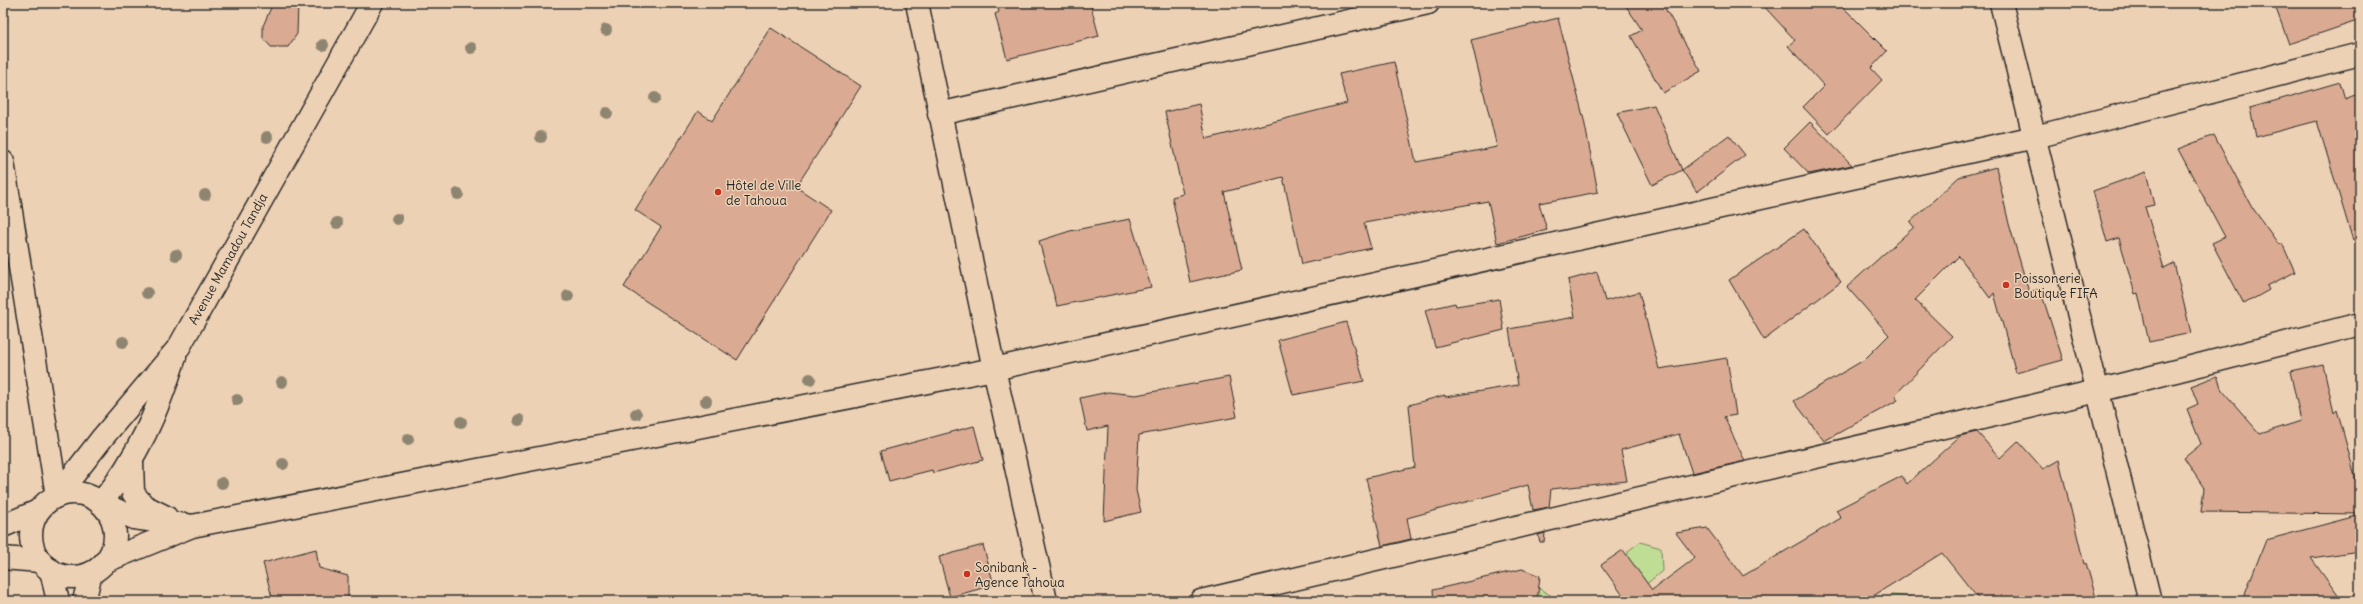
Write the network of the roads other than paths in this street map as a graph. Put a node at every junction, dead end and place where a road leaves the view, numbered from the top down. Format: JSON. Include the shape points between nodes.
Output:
{"nodes":[{"id":1,"x":372,"y":3,"type":"edge"},
{"id":2,"x":917,"y":3,"type":"edge"},
{"id":3,"x":1428,"y":3,"type":"edge"},
{"id":4,"x":2000,"y":3,"type":"edge"},
{"id":5,"x":2360,"y":54,"type":"edge"},
{"id":6,"x":939,"y":114,"type":"junction"},
{"id":7,"x":2035,"y":137,"type":"junction"},
{"id":8,"x":3,"y":162,"type":"edge"},
{"id":9,"x":2360,"y":324,"type":"edge"},
{"id":10,"x":179,"y":347,"type":"junction"},
{"id":11,"x":994,"y":369,"type":"junction"},
{"id":12,"x":2097,"y":391,"type":"junction"},
{"id":13,"x":132,"y":462,"type":"junction"},
{"id":14,"x":56,"y":496,"type":"junction"},
{"id":15,"x":101,"y":503,"type":"junction"},
{"id":16,"x":38,"y":511,"type":"junction"},
{"id":17,"x":3,"y":526,"type":"edge"},
{"id":18,"x":192,"y":526,"type":"junction"},
{"id":19,"x":3,"y":558,"type":"edge"},
{"id":20,"x":46,"y":565,"type":"junction"},
{"id":21,"x":99,"y":567,"type":"junction"},
{"id":22,"x":58,"y":601,"type":"edge"},
{"id":23,"x":84,"y":601,"type":"edge"},
{"id":24,"x":1046,"y":601,"type":"edge"},
{"id":25,"x":1200,"y":601,"type":"edge"},
{"id":26,"x":2150,"y":601,"type":"edge"}],
"edges":[{"from":1,"to":10,"type":"street","name":"Avenue Mamadou Tandja"},
{"from":2,"to":6,"type":"street"},
{"from":3,"to":6,"type":"street"},
{"from":4,"to":7,"type":"street"},
{"from":5,"to":7,"type":"street"},
{"from":6,"to":11,"type":"street"},
{"from":7,"to":11,"type":"street"},
{"from":7,"to":12,"type":"street"},
{"from":8,"to":14,"type":"street"},
{"from":9,"to":12,"type":"street"},
{"from":10,"to":13,"type":"street","via":[[158,408]]},
{"from":10,"to":14,"type":"street","name":"Avenue Mamadou Tandja"},
{"from":11,"to":18,"type":"street"},
{"from":11,"to":24,"type":"street"},
{"from":12,"to":25,"type":"street"},
{"from":12,"to":26,"type":"street"},
{"from":13,"to":15,"type":"street"},
{"from":13,"to":18,"type":"street","via":[[132,493],[144,506],[160,515]]},
{"from":14,"to":15,"type":"street","via":[[80,493],[91,496]]},
{"from":14,"to":16,"type":"street"},
{"from":15,"to":18,"type":"street","via":[[134,518]]},
{"from":15,"to":21,"type":"street","via":[[109,513],[116,538],[112,550]]},
{"from":16,"to":17,"type":"street"},
{"from":16,"to":20,"type":"street","via":[[31,536],[34,549]]},
{"from":18,"to":21,"type":"street"},
{"from":19,"to":20,"type":"street"},
{"from":20,"to":21,"type":"street","via":[[64,576],[78,577]]},
{"from":20,"to":22,"type":"street"},
{"from":21,"to":23,"type":"street"}]}
